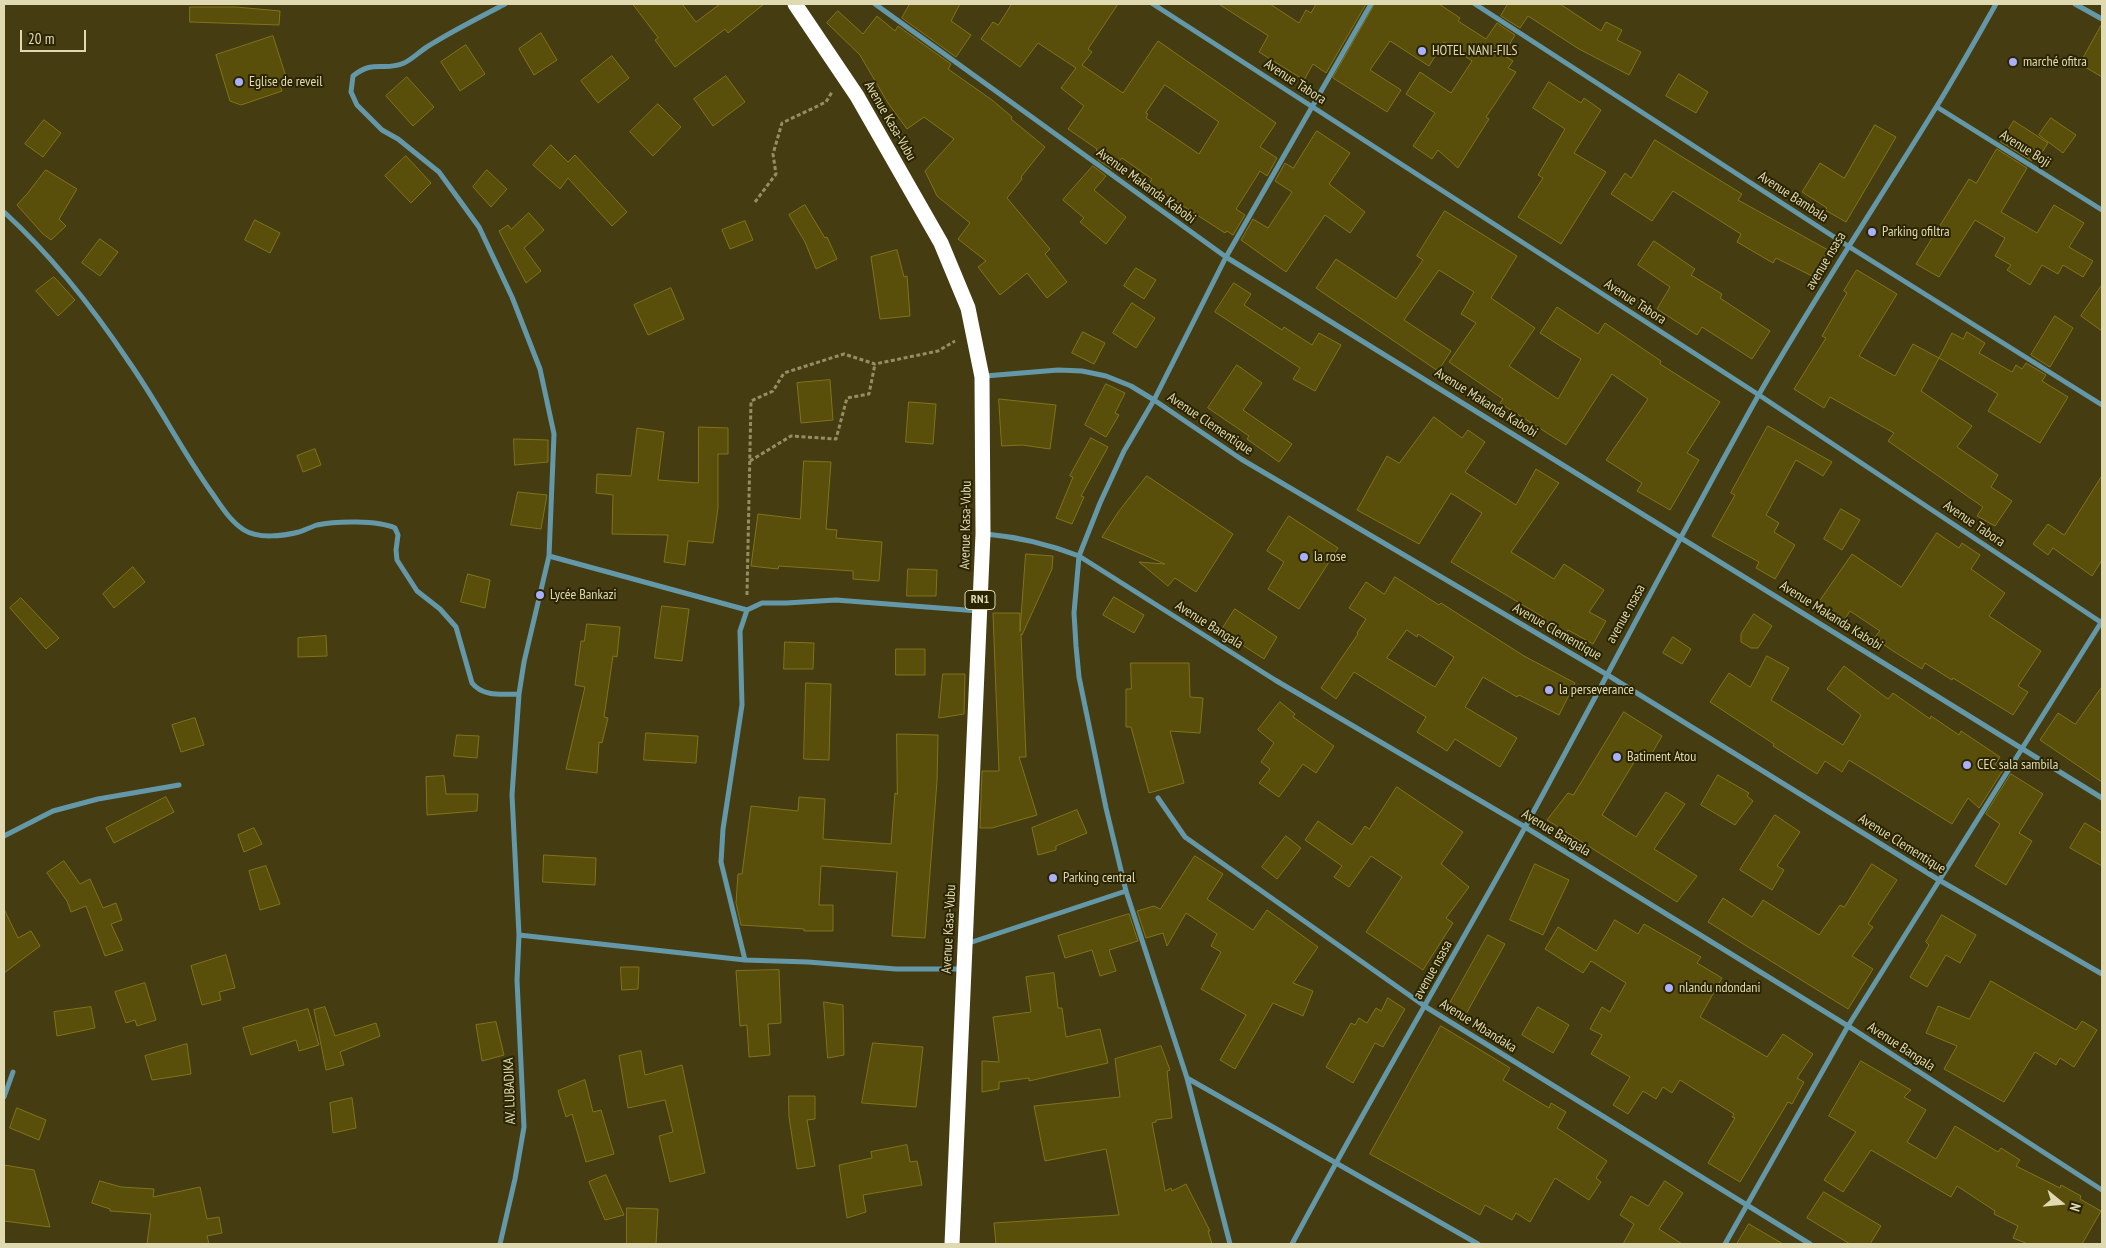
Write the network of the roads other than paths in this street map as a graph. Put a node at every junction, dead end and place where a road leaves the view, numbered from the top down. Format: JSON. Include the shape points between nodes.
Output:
{"nodes":[{"id":1,"x":505,"y":4,"type":"edge"},
{"id":2,"x":795,"y":4,"type":"edge"},
{"id":3,"x":874,"y":4,"type":"edge"},
{"id":4,"x":1152,"y":4,"type":"edge"},
{"id":5,"x":1371,"y":4,"type":"edge"},
{"id":6,"x":1474,"y":4,"type":"edge"},
{"id":7,"x":1996,"y":4,"type":"edge"},
{"id":8,"x":2075,"y":4,"type":"edge"},
{"id":9,"x":2102,"y":19,"type":"edge"},
{"id":10,"x":1311,"y":107,"type":"junction"},
{"id":11,"x":1937,"y":107,"type":"junction"},
{"id":12,"x":2102,"y":210,"type":"edge"},
{"id":13,"x":4,"y":212,"type":"edge"},
{"id":14,"x":1848,"y":246,"type":"junction"},
{"id":15,"x":1226,"y":256,"type":"junction"},
{"id":16,"x":982,"y":376,"type":"junction"},
{"id":17,"x":1759,"y":395,"type":"junction"},
{"id":18,"x":1154,"y":400,"type":"junction"},
{"id":19,"x":2102,"y":405,"type":"edge"},
{"id":20,"x":983,"y":534,"type":"junction"},
{"id":21,"x":1682,"y":537,"type":"junction"},
{"id":22,"x":549,"y":556,"type":"junction"},
{"id":23,"x":1080,"y":556,"type":"junction"},
{"id":24,"x":747,"y":610,"type":"junction"},
{"id":25,"x":980,"y":611,"type":"junction"},
{"id":26,"x":2102,"y":622,"type":"edge"},
{"id":27,"x":1606,"y":674,"type":"junction"},
{"id":28,"x":519,"y":694,"type":"junction"},
{"id":29,"x":2022,"y":748,"type":"junction"},
{"id":30,"x":179,"y":785,"type":"dead end"},
{"id":31,"x":1158,"y":798,"type":"dead end"},
{"id":32,"x":2102,"y":798,"type":"edge"},
{"id":33,"x":1525,"y":827,"type":"junction"},
{"id":34,"x":4,"y":836,"type":"edge"},
{"id":35,"x":1939,"y":880,"type":"junction"},
{"id":36,"x":1126,"y":891,"type":"junction"},
{"id":37,"x":519,"y":935,"type":"junction"},
{"id":38,"x":966,"y":944,"type":"junction"},
{"id":39,"x":745,"y":960,"type":"junction"},
{"id":40,"x":963,"y":969,"type":"junction"},
{"id":41,"x":2102,"y":974,"type":"edge"},
{"id":42,"x":1426,"y":1007,"type":"junction"},
{"id":43,"x":1848,"y":1026,"type":"junction"},
{"id":44,"x":14,"y":1072,"type":"dead end"},
{"id":45,"x":1187,"y":1078,"type":"junction"},
{"id":46,"x":4,"y":1097,"type":"edge"},
{"id":47,"x":1336,"y":1163,"type":"junction"},
{"id":48,"x":2102,"y":1190,"type":"edge"},
{"id":49,"x":1747,"y":1205,"type":"junction"},
{"id":50,"x":500,"y":1244,"type":"edge"},
{"id":51,"x":952,"y":1244,"type":"edge"},
{"id":52,"x":1230,"y":1244,"type":"edge"},
{"id":53,"x":1292,"y":1244,"type":"edge"},
{"id":54,"x":1478,"y":1244,"type":"edge"},
{"id":55,"x":1725,"y":1244,"type":"edge"},
{"id":56,"x":1810,"y":1244,"type":"edge"}],
"edges":[{"from":1,"to":22,"type":"street","name":"AV. LUBADIKA","via":[[428,46],[406,62],[392,67],[363,68],[354,76],[351,92],[357,105],[382,130],[439,172],[479,228],[512,297],[540,369],[554,434]]},
{"from":2,"to":16,"type":"highway","name":"Avenue Kasa-Vubu","number":"RN1","via":[[857,96],[941,243],[968,308]]},
{"from":3,"to":15,"type":"street","name":"Avenue Makanda Kabobi"},
{"from":4,"to":10,"type":"street","name":"Avenue Tabora"},
{"from":5,"to":10,"type":"street"},
{"from":6,"to":14,"type":"street","name":"Avenue Bambala"},
{"from":7,"to":11,"type":"street","name":"avenue nsasa"},
{"from":8,"to":9,"type":"street"},
{"from":10,"to":15,"type":"street"},
{"from":10,"to":17,"type":"street","name":"Avenue Tabora"},
{"from":11,"to":12,"type":"street","name":"Avenue Boji"},
{"from":11,"to":14,"type":"street","name":"avenue nsasa"},
{"from":13,"to":28,"type":"street","via":[[32,237],[74,287],[129,362],[228,516],[247,532],[266,535],[288,534],[333,523],[387,524],[395,528],[398,535],[397,560],[418,590],[456,627],[472,683],[478,690],[492,694]]},
{"from":14,"to":17,"type":"street","name":"avenue nsasa"},
{"from":14,"to":19,"type":"street","name":"Avenue Bambala"},
{"from":15,"to":18,"type":"street"},
{"from":15,"to":21,"type":"street","name":"Avenue Makanda Kabobi"},
{"from":16,"to":18,"type":"street","name":"Avenue Clementique","via":[[1082,371],[1131,386]]},
{"from":16,"to":20,"type":"highway","name":"Avenue Kasa-Vubu","number":"RN1"},
{"from":17,"to":21,"type":"street","name":"avenue nsasa"},
{"from":17,"to":26,"type":"street","name":"Avenue Tabora"},
{"from":18,"to":23,"type":"street","via":[[1124,451]]},
{"from":18,"to":27,"type":"street","name":"Avenue Clementique","via":[[1241,459]]},
{"from":20,"to":23,"type":"street","name":"Avenue Bangala","via":[[1018,537]]},
{"from":20,"to":25,"type":"highway","name":"Avenue Kasa-Vubu","number":"RN1"},
{"from":21,"to":27,"type":"street","name":"avenue nsasa"},
{"from":21,"to":29,"type":"street","name":"Avenue Makanda Kabobi"},
{"from":22,"to":24,"type":"street"},
{"from":22,"to":28,"type":"street","name":"AV. LUBADIKA"},
{"from":23,"to":33,"type":"street","name":"Avenue Bangala","via":[[1275,680]]},
{"from":23,"to":36,"type":"street","via":[[1074,613],[1079,677]]},
{"from":24,"to":25,"type":"street","via":[[762,603],[836,600]]},
{"from":24,"to":39,"type":"street","via":[[740,631],[742,705],[721,862]]},
{"from":25,"to":38,"type":"highway","name":"Avenue Kasa-Vubu","number":"RN1"},
{"from":26,"to":29,"type":"street"},
{"from":27,"to":33,"type":"street","name":"avenue nsasa"},
{"from":27,"to":35,"type":"street","name":"Avenue Clementique"},
{"from":28,"to":37,"type":"street","name":"AV. LUBADIKA","via":[[512,795]]},
{"from":29,"to":32,"type":"street","name":"Avenue Makanda Kabobi"},
{"from":29,"to":35,"type":"street"},
{"from":30,"to":34,"type":"street","via":[[98,798],[53,811]]},
{"from":31,"to":42,"type":"street","name":"Avenue Mbandaka","via":[[1186,836]]},
{"from":33,"to":42,"type":"street","name":"avenue nsasa"},
{"from":33,"to":43,"type":"street","name":"Avenue Bangala"},
{"from":35,"to":41,"type":"street","name":"Avenue Clementique"},
{"from":35,"to":43,"type":"street"},
{"from":36,"to":38,"type":"street"},
{"from":36,"to":45,"type":"street"},
{"from":37,"to":39,"type":"street"},
{"from":37,"to":50,"type":"street","name":"AV. LUBADIKA","via":[[517,980],[524,1127]]},
{"from":38,"to":40,"type":"highway","name":"Avenue Kasa-Vubu","number":"RN1"},
{"from":39,"to":40,"type":"street","via":[[896,969]]},
{"from":40,"to":51,"type":"highway","name":"Avenue Kasa-Vubu","number":"RN1"},
{"from":42,"to":47,"type":"street","name":"avenue nsasa"},
{"from":42,"to":49,"type":"street","name":"Avenue Mbandaka"},
{"from":43,"to":48,"type":"street","name":"Avenue Bangala"},
{"from":43,"to":49,"type":"street"},
{"from":44,"to":46,"type":"street"},
{"from":45,"to":47,"type":"street"},
{"from":45,"to":52,"type":"street"},
{"from":47,"to":53,"type":"street","name":"avenue nsasa"},
{"from":47,"to":54,"type":"street"},
{"from":49,"to":55,"type":"street"},
{"from":49,"to":56,"type":"street","name":"Avenue Mbandaka"}]}
